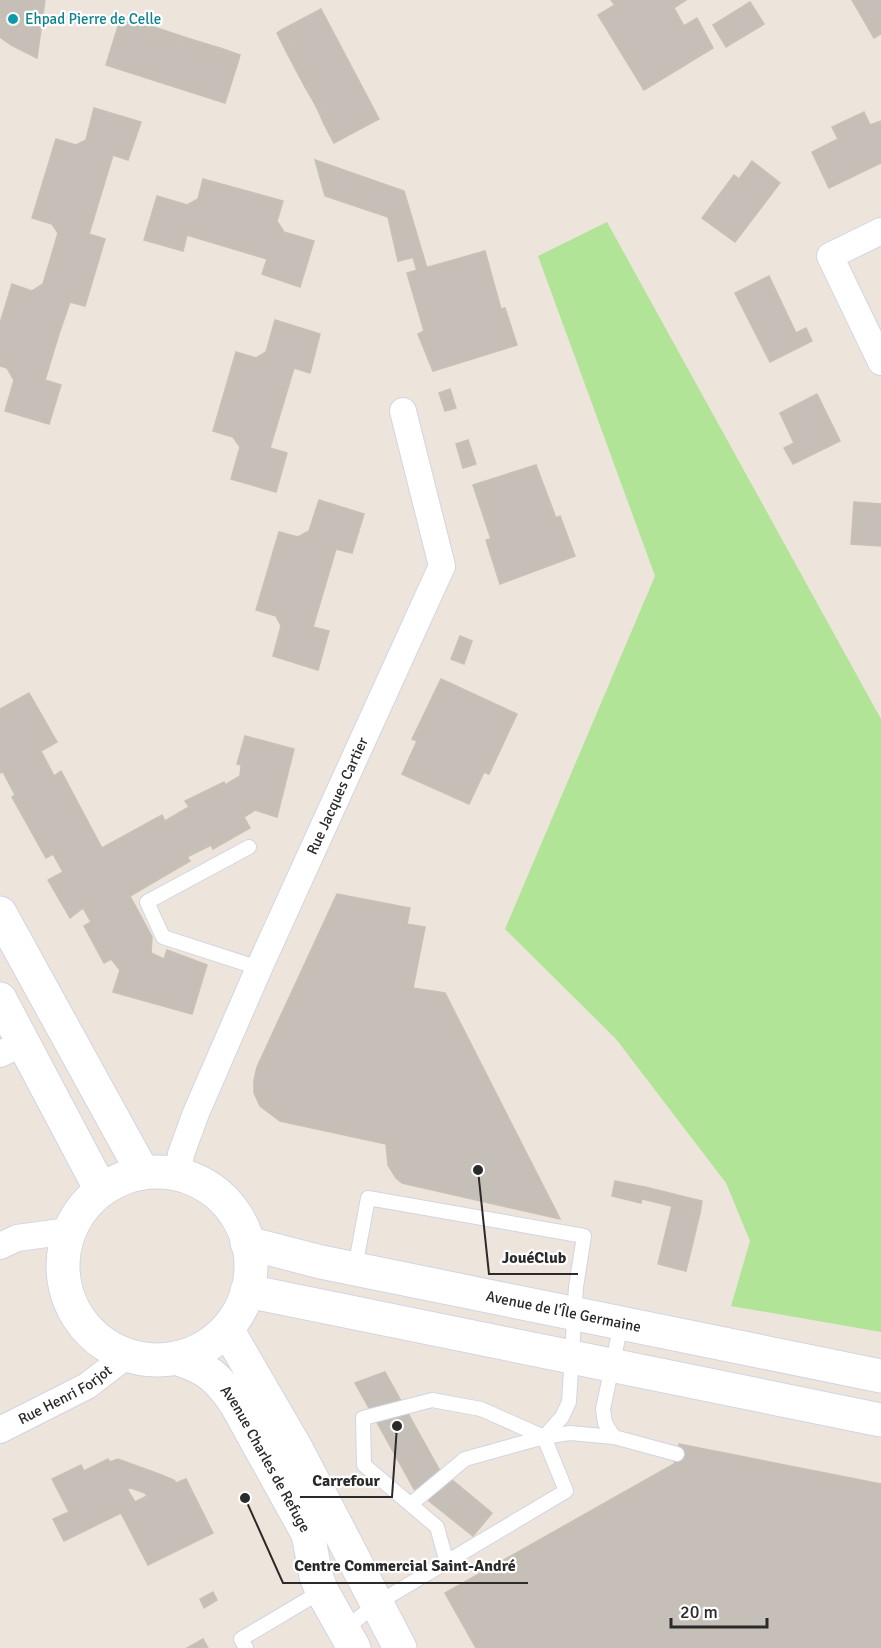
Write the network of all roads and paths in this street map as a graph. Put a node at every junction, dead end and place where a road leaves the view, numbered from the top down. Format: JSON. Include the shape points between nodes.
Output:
{"nodes":[{"id":1,"x":881,"y":231,"type":"edge"},
{"id":2,"x":881,"y":362,"type":"edge"},
{"id":3,"x":403,"y":411,"type":"dead end"},
{"id":4,"x":249,"y":847,"type":"dead end"},
{"id":5,"x":0,"y":913,"type":"edge"},
{"id":6,"x":259,"y":968,"type":"junction"},
{"id":7,"x":0,"y":999,"type":"edge"},
{"id":8,"x":12,"y":1048,"type":"edge"},
{"id":9,"x":143,"y":1173,"type":"junction"},
{"id":10,"x":178,"y":1174,"type":"junction"},
{"id":11,"x":101,"y":1190,"type":"junction"},
{"id":12,"x":69,"y":1231,"type":"junction"},
{"id":13,"x":248,"y":1243,"type":"junction"},
{"id":14,"x":0,"y":1246,"type":"edge"},
{"id":15,"x":355,"y":1268,"type":"junction"},
{"id":16,"x":247,"y":1291,"type":"junction"},
{"id":17,"x":574,"y":1314,"type":"junction"},
{"id":18,"x":621,"y":1324,"type":"junction"},
{"id":19,"x":227,"y":1329,"type":"junction"},
{"id":20,"x":126,"y":1356,"type":"junction"},
{"id":21,"x":571,"y":1357,"type":"junction"},
{"id":22,"x":176,"y":1358,"type":"junction"},
{"id":23,"x":612,"y":1365,"type":"junction"},
{"id":24,"x":881,"y":1376,"type":"edge"},
{"id":25,"x":881,"y":1420,"type":"edge"},
{"id":26,"x":0,"y":1430,"type":"edge"},
{"id":27,"x":544,"y":1437,"type":"junction"},
{"id":28,"x":614,"y":1437,"type":"junction"},
{"id":29,"x":676,"y":1454,"type":"dead end"},
{"id":30,"x":411,"y":1504,"type":"junction"},
{"id":31,"x":447,"y":1563,"type":"junction"},
{"id":32,"x":322,"y":1590,"type":"junction"},
{"id":33,"x":376,"y":1604,"type":"junction"},
{"id":34,"x":349,"y":1639,"type":"edge"},
{"id":35,"x":246,"y":1648,"type":"edge"},
{"id":36,"x":400,"y":1648,"type":"edge"}],
"edges":[{"from":1,"to":2,"type":"street","via":[[830,256]]},
{"from":3,"to":6,"type":"street","name":"Rue Jacques Cartier","via":[[442,566]]},
{"from":4,"to":6,"type":"lane","via":[[147,902],[163,937]]},
{"from":5,"to":9,"type":"street"},
{"from":6,"to":10,"type":"street","name":"Rue Jacques Cartier","via":[[196,1113]]},
{"from":7,"to":8,"type":"street"},
{"from":8,"to":11,"type":"street"},
{"from":9,"to":10,"type":"street"},
{"from":9,"to":11,"type":"street"},
{"from":10,"to":13,"type":"street","via":[[202,1183],[222,1199],[238,1219]]},
{"from":11,"to":12,"type":"street","via":[[82,1209]]},
{"from":12,"to":14,"type":"street","via":[[17,1238]]},
{"from":12,"to":20,"type":"street","via":[[62,1261],[66,1291],[79,1319],[99,1341]]},
{"from":13,"to":15,"type":"street","name":"Avenue de l'Île Germaine"},
{"from":13,"to":16,"type":"street"},
{"from":15,"to":17,"type":"street","name":"Avenue de l'Île Germaine"},
{"from":15,"to":17,"type":"lane","via":[[368,1198],[584,1236]]},
{"from":16,"to":19,"type":"street"},
{"from":16,"to":21,"type":"street"},
{"from":17,"to":18,"type":"street","name":"Avenue de l'Île Germaine"},
{"from":17,"to":21,"type":"lane"},
{"from":18,"to":23,"type":"lane"},
{"from":18,"to":24,"type":"street","name":"Avenue de l'Île Germaine"},
{"from":19,"to":22,"type":"street","via":[[204,1348]]},
{"from":19,"to":33,"type":"street","name":"Avenue Charles de Refuge","via":[[297,1450]]},
{"from":20,"to":22,"type":"street"},
{"from":20,"to":26,"type":"street","name":"Rue Henri Forjot","via":[[87,1386]]},
{"from":21,"to":23,"type":"street"},
{"from":21,"to":27,"type":"lane","via":[[569,1402],[562,1417]]},
{"from":22,"to":32,"type":"street","name":"Avenue Charles de Refuge","via":[[209,1372],[224,1385],[236,1404],[308,1534]]},
{"from":23,"to":25,"type":"street"},
{"from":23,"to":28,"type":"lane","via":[[603,1408],[605,1423]]},
{"from":27,"to":28,"type":"lane","via":[[570,1432]]},
{"from":27,"to":30,"type":"lane","via":[[465,1459]]},
{"from":27,"to":30,"type":"lane","via":[[481,1408],[432,1400],[363,1418],[364,1465]]},
{"from":27,"to":31,"type":"lane","via":[[566,1491]]},
{"from":28,"to":29,"type":"lane"},
{"from":30,"to":31,"type":"lane","via":[[436,1527]]},
{"from":31,"to":33,"type":"lane"},
{"from":32,"to":34,"type":"street","name":"Avenue Charles de Refuge"},
{"from":32,"to":35,"type":"lane","via":[[241,1639]]},
{"from":33,"to":34,"type":"lane"},
{"from":33,"to":36,"type":"street","name":"Avenue Charles de Refuge"}]}
